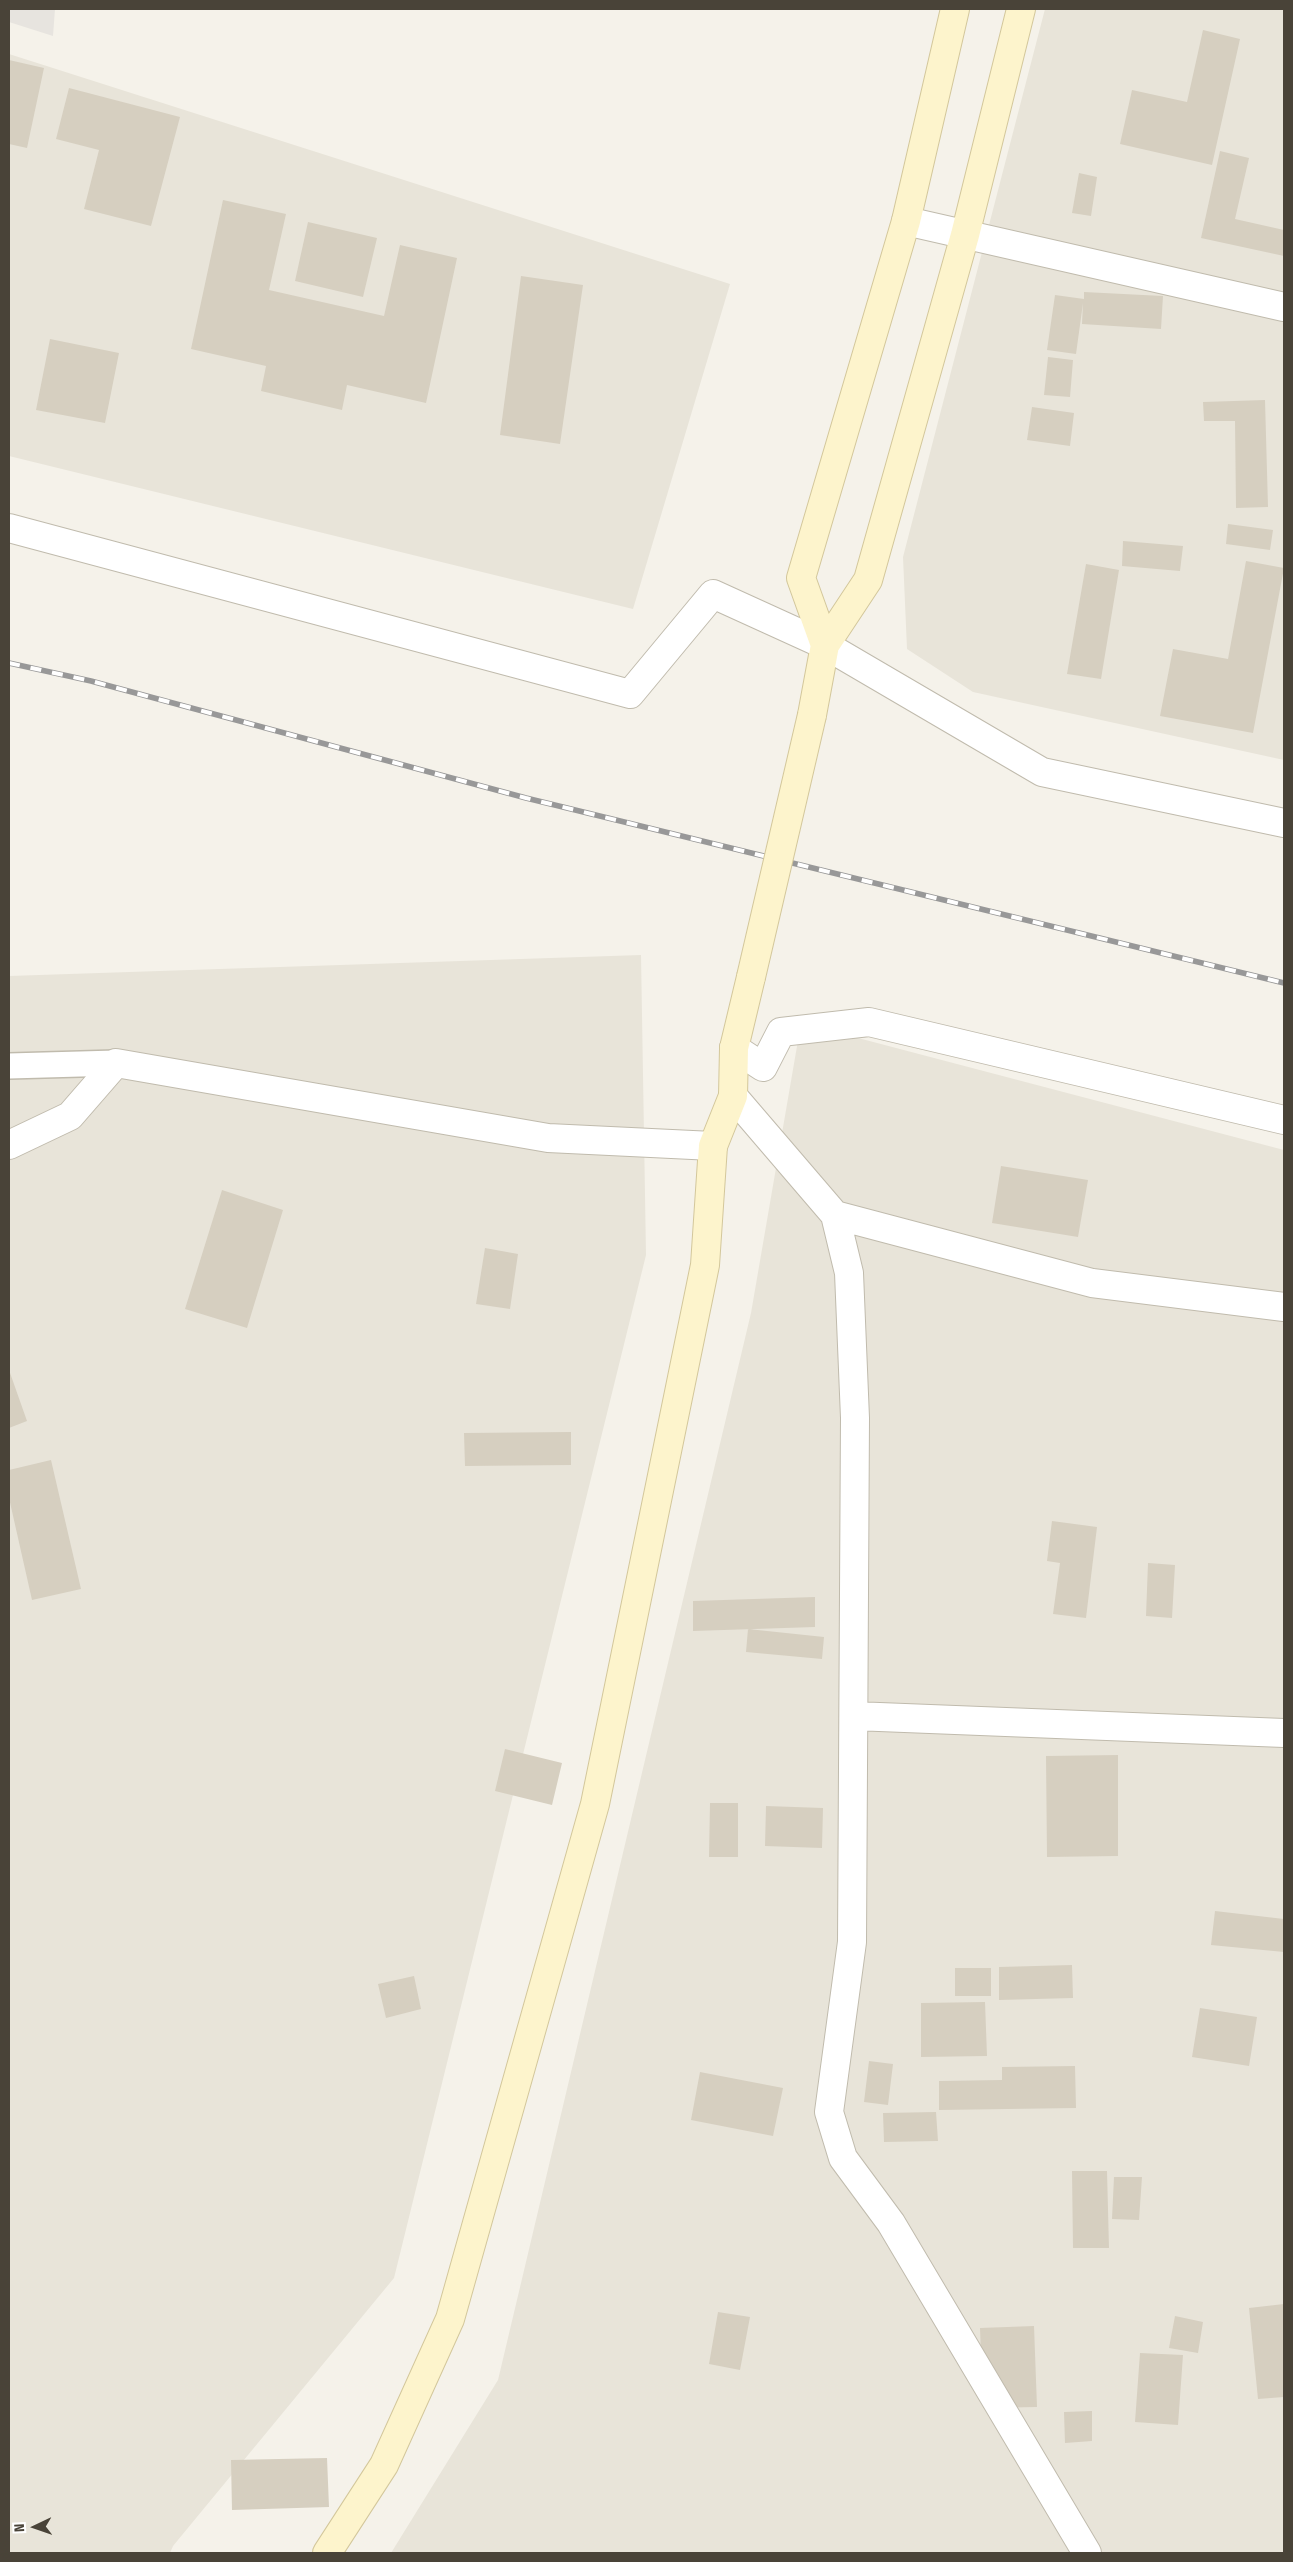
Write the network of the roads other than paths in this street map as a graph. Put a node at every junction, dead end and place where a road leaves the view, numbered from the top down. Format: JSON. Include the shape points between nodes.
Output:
{"nodes":[{"id":1,"x":955,"y":9,"type":"edge"},
{"id":2,"x":1021,"y":9,"type":"edge"},
{"id":3,"x":906,"y":221,"type":"junction"},
{"id":4,"x":965,"y":235,"type":"junction"},
{"id":5,"x":1284,"y":307,"type":"edge"},
{"id":6,"x":9,"y":528,"type":"edge"},
{"id":7,"x":825,"y":645,"type":"junction"},
{"id":8,"x":1284,"y":823,"type":"edge"},
{"id":9,"x":734,"y":1048,"type":"junction"},
{"id":10,"x":116,"y":1063,"type":"junction"},
{"id":11,"x":9,"y":1066,"type":"edge"},
{"id":12,"x":733,"y":1096,"type":"junction"},
{"id":13,"x":1284,"y":1120,"type":"edge"},
{"id":14,"x":9,"y":1144,"type":"edge"},
{"id":15,"x":713,"y":1146,"type":"junction"},
{"id":16,"x":835,"y":1215,"type":"junction"},
{"id":17,"x":1284,"y":1307,"type":"edge"},
{"id":18,"x":854,"y":1716,"type":"junction"},
{"id":19,"x":1284,"y":1733,"type":"edge"},
{"id":20,"x":327,"y":2553,"type":"edge"},
{"id":21,"x":1087,"y":2553,"type":"edge"}],
"edges":[{"from":1,"to":3,"type":"street"},
{"from":2,"to":4,"type":"street"},
{"from":3,"to":4,"type":"street"},
{"from":3,"to":7,"type":"street","via":[[801,578]]},
{"from":4,"to":5,"type":"street"},
{"from":4,"to":7,"type":"street","via":[[868,580]]},
{"from":6,"to":7,"type":"street","via":[[630,694],[713,594]]},
{"from":7,"to":8,"type":"street","via":[[1042,772]]},
{"from":7,"to":9,"type":"street","bridge":true,"via":[[812,715]]},
{"from":9,"to":12,"type":"street"},
{"from":9,"to":13,"type":"street","via":[[763,1067],[781,1032],[869,1022]]},
{"from":10,"to":11,"type":"lane"},
{"from":10,"to":14,"type":"street","via":[[70,1116]]},
{"from":10,"to":15,"type":"street","via":[[548,1138]]},
{"from":12,"to":15,"type":"street"},
{"from":12,"to":16,"type":"street"},
{"from":15,"to":20,"type":"street","via":[[705,1265],[595,1804],[450,2319],[384,2466]]},
{"from":16,"to":17,"type":"street","via":[[1092,1283]]},
{"from":16,"to":18,"type":"street","via":[[849,1273],[855,1418]]},
{"from":18,"to":19,"type":"street"},
{"from":18,"to":21,"type":"street","via":[[852,1942],[829,2112],[843,2158],[891,2223]]}]}
